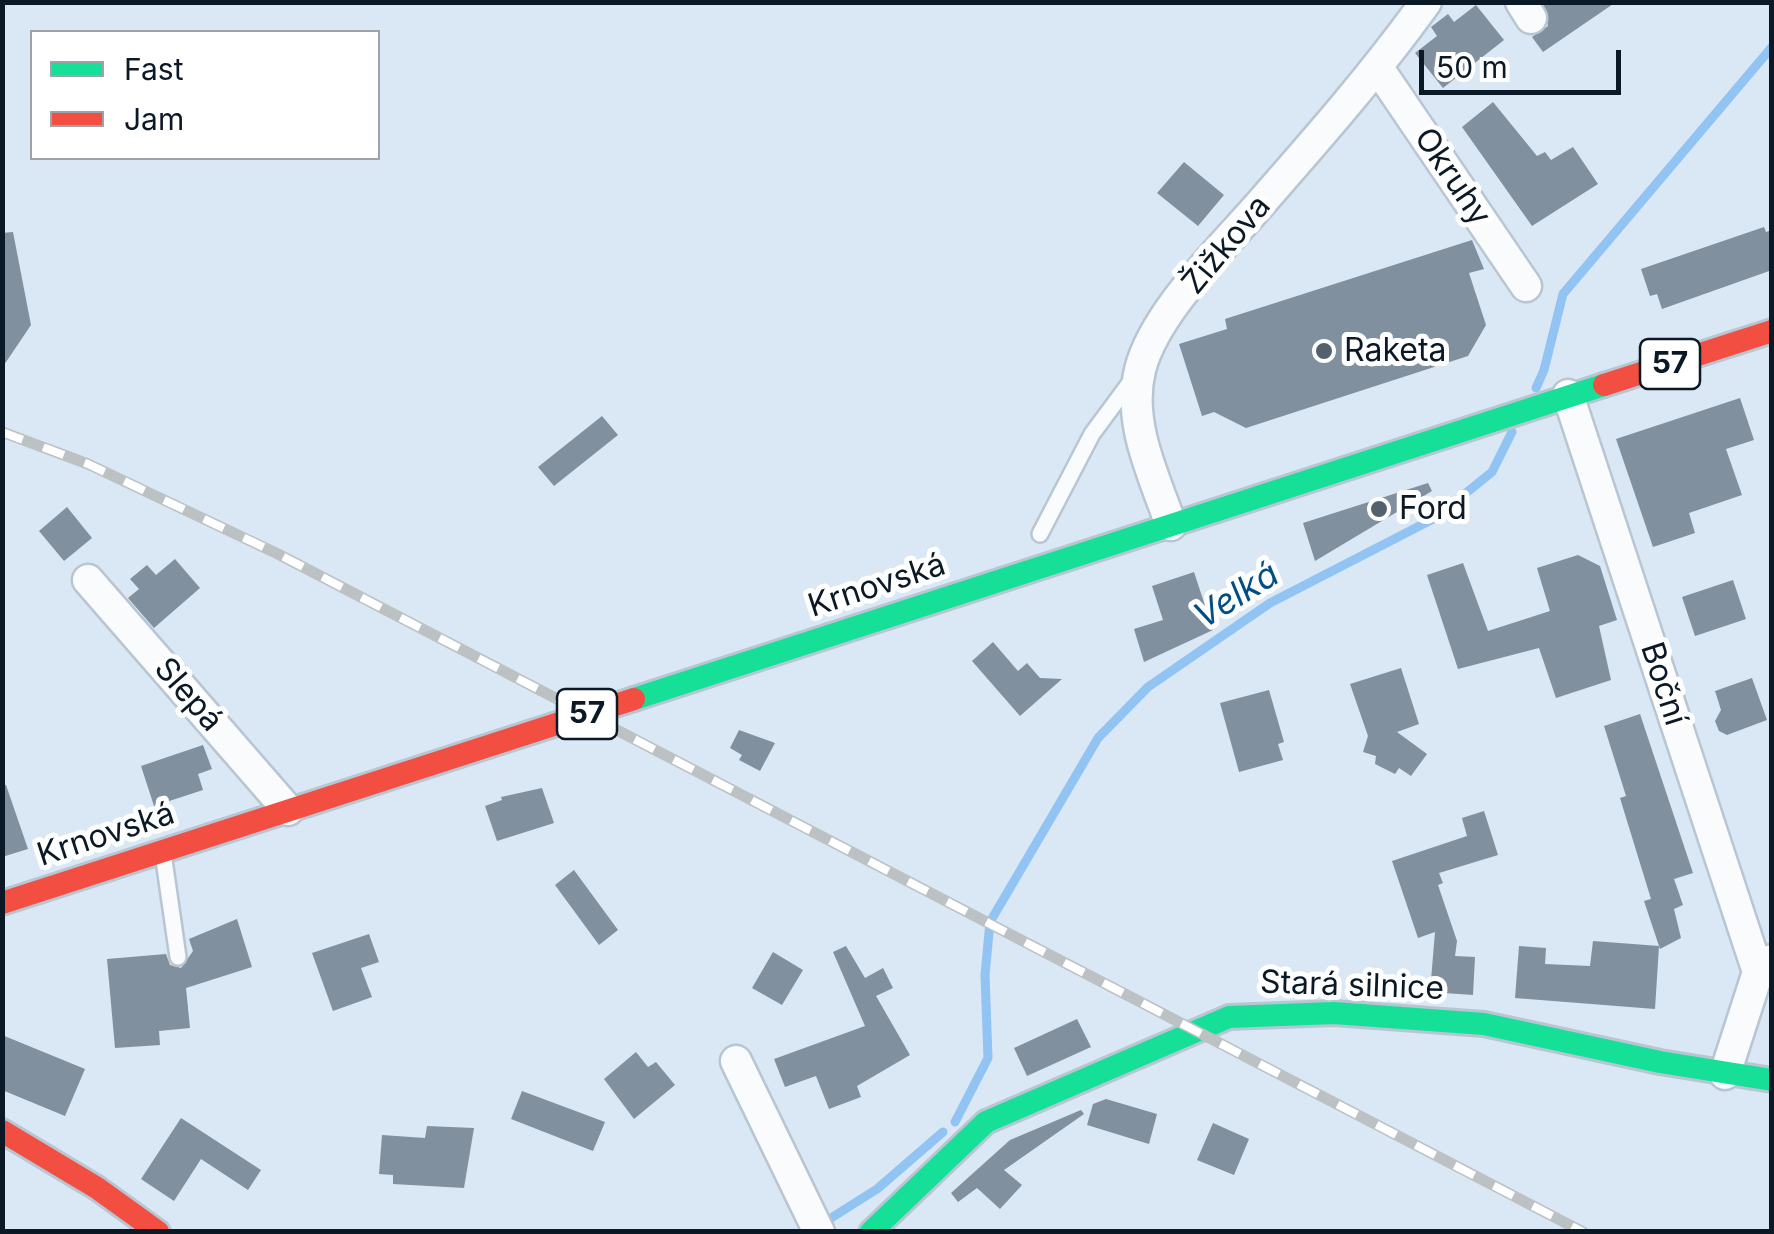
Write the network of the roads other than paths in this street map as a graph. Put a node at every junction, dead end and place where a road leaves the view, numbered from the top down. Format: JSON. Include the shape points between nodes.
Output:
{"nodes":[{"id":1,"x":1426,"y":2,"type":"edge"},
{"id":2,"x":1378,"y":68,"type":"junction"},
{"id":3,"x":1526,"y":286,"type":"dead end"},
{"id":4,"x":1772,"y":330,"type":"edge"},
{"id":5,"x":1140,"y":369,"type":"junction"},
{"id":6,"x":1568,"y":396,"type":"junction"},
{"id":7,"x":1171,"y":525,"type":"junction"},
{"id":8,"x":1040,"y":534,"type":"dead end"},
{"id":9,"x":88,"y":580,"type":"dead end"},
{"id":10,"x":288,"y":810,"type":"junction"},
{"id":11,"x":162,"y":851,"type":"junction"},
{"id":12,"x":2,"y":903,"type":"edge"},
{"id":13,"x":178,"y":956,"type":"dead end"},
{"id":14,"x":1765,"y":966,"type":"edge"},
{"id":15,"x":736,"y":1061,"type":"dead end"},
{"id":16,"x":1725,"y":1074,"type":"junction"},
{"id":17,"x":1772,"y":1080,"type":"edge"},
{"id":18,"x":2,"y":1130,"type":"edge"},
{"id":19,"x":817,"y":1226,"type":"edge"},
{"id":20,"x":158,"y":1232,"type":"edge"},
{"id":21,"x":871,"y":1232,"type":"edge"}],
"edges":[{"from":1,"to":2,"type":"street","name":"Žižkova"},
{"from":2,"to":3,"type":"street","name":"Okruhy"},
{"from":2,"to":5,"type":"street","name":"Žižkova","via":[[1205,268]]},
{"from":4,"to":6,"type":"main road","name":"Krnovská","number":"57"},
{"from":5,"to":7,"type":"street","name":"Žižkova","via":[[1136,416]]},
{"from":5,"to":8,"type":"lane","via":[[1092,434]]},
{"from":6,"to":7,"type":"main road","name":"Krnovská","number":"57"},
{"from":6,"to":14,"type":"street","name":"Boční"},
{"from":7,"to":10,"type":"main road","name":"Krnovská","number":"57"},
{"from":9,"to":10,"type":"street","name":"Slepá"},
{"from":10,"to":11,"type":"main road","name":"Krnovská","number":"57"},
{"from":11,"to":12,"type":"main road","name":"Krnovská","number":"57"},
{"from":11,"to":13,"type":"lane"},
{"from":14,"to":16,"type":"street"},
{"from":15,"to":19,"type":"street"},
{"from":16,"to":17,"type":"main road","name":"Stará silnice"},
{"from":16,"to":21,"type":"main road","name":"Stará silnice","via":[[1484,1024],[1334,1013],[1229,1017],[986,1122]]},
{"from":18,"to":20,"type":"main road"}]}
